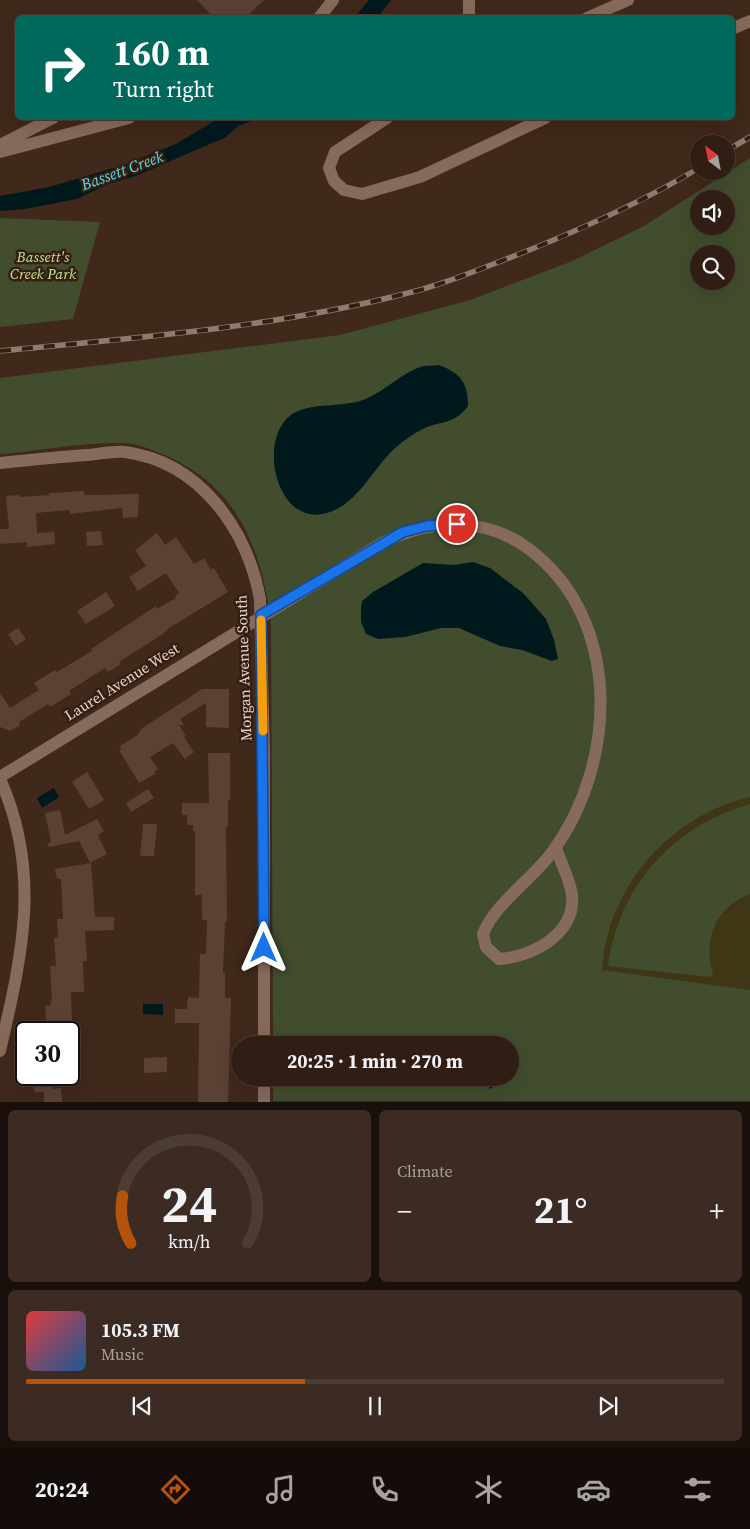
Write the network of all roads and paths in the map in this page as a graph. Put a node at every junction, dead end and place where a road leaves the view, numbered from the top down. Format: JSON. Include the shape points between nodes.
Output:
{"nodes":[{"id":1,"x":333,"y":0,"type":"edge"},
{"id":2,"x":469,"y":0,"type":"edge"},
{"id":3,"x":628,"y":0,"type":"edge"},
{"id":4,"x":321,"y":15,"type":"edge"},
{"id":5,"x":469,"y":15,"type":"edge"},
{"id":6,"x":594,"y":15,"type":"edge"},
{"id":7,"x":750,"y":21,"type":"edge"},
{"id":8,"x":735,"y":28,"type":"edge"},
{"id":9,"x":49,"y":120,"type":"edge"},
{"id":10,"x":122,"y":120,"type":"edge"},
{"id":11,"x":385,"y":120,"type":"edge"},
{"id":12,"x":541,"y":120,"type":"edge"},
{"id":13,"x":0,"y":146,"type":"edge"},
{"id":14,"x":0,"y":152,"type":"edge"},
{"id":15,"x":0,"y":463,"type":"edge"},
{"id":16,"x":261,"y":615,"type":"junction"},
{"id":17,"x":0,"y":778,"type":"edge"},
{"id":18,"x":556,"y":847,"type":"junction"},
{"id":19,"x":264,"y":1036,"type":"edge"},
{"id":20,"x":0,"y":1051,"type":"edge"},
{"id":21,"x":264,"y":1086,"type":"edge"},
{"id":22,"x":264,"y":1102,"type":"edge"}],
"edges":[{"from":1,"to":4,"type":"street"},
{"from":2,"to":5,"type":"street"},
{"from":3,"to":6,"type":"street"},
{"from":7,"to":8,"type":"street"},
{"from":9,"to":13,"type":"street"},
{"from":10,"to":14,"type":"street"},
{"from":11,"to":12,"type":"street","via":[[335,152],[329,168],[334,181],[344,190],[362,194],[420,176]]},
{"from":15,"to":16,"type":"street","name":"Morgan Avenue South","via":[[124,452],[149,457],[173,468],[207,491],[231,522],[257,580]]},
{"from":16,"to":17,"type":"street","name":"Laurel Avenue West"},
{"from":16,"to":18,"type":"street","name":"Laurel Avenue West","via":[[382,542],[427,526],[457,524],[484,527],[524,546],[543,560],[575,599],[589,628],[597,656],[601,694],[600,724],[588,777]]},
{"from":16,"to":19,"type":"street","name":"Morgan Avenue South"},
{"from":17,"to":20,"type":"street","via":[[20,836],[25,925]]},
{"from":18,"to":18,"type":"street","name":"Laurel Avenue West","via":[[486,926],[484,944],[499,959],[537,949],[550,941],[571,912],[572,894]]},
{"from":21,"to":22,"type":"street"}]}
